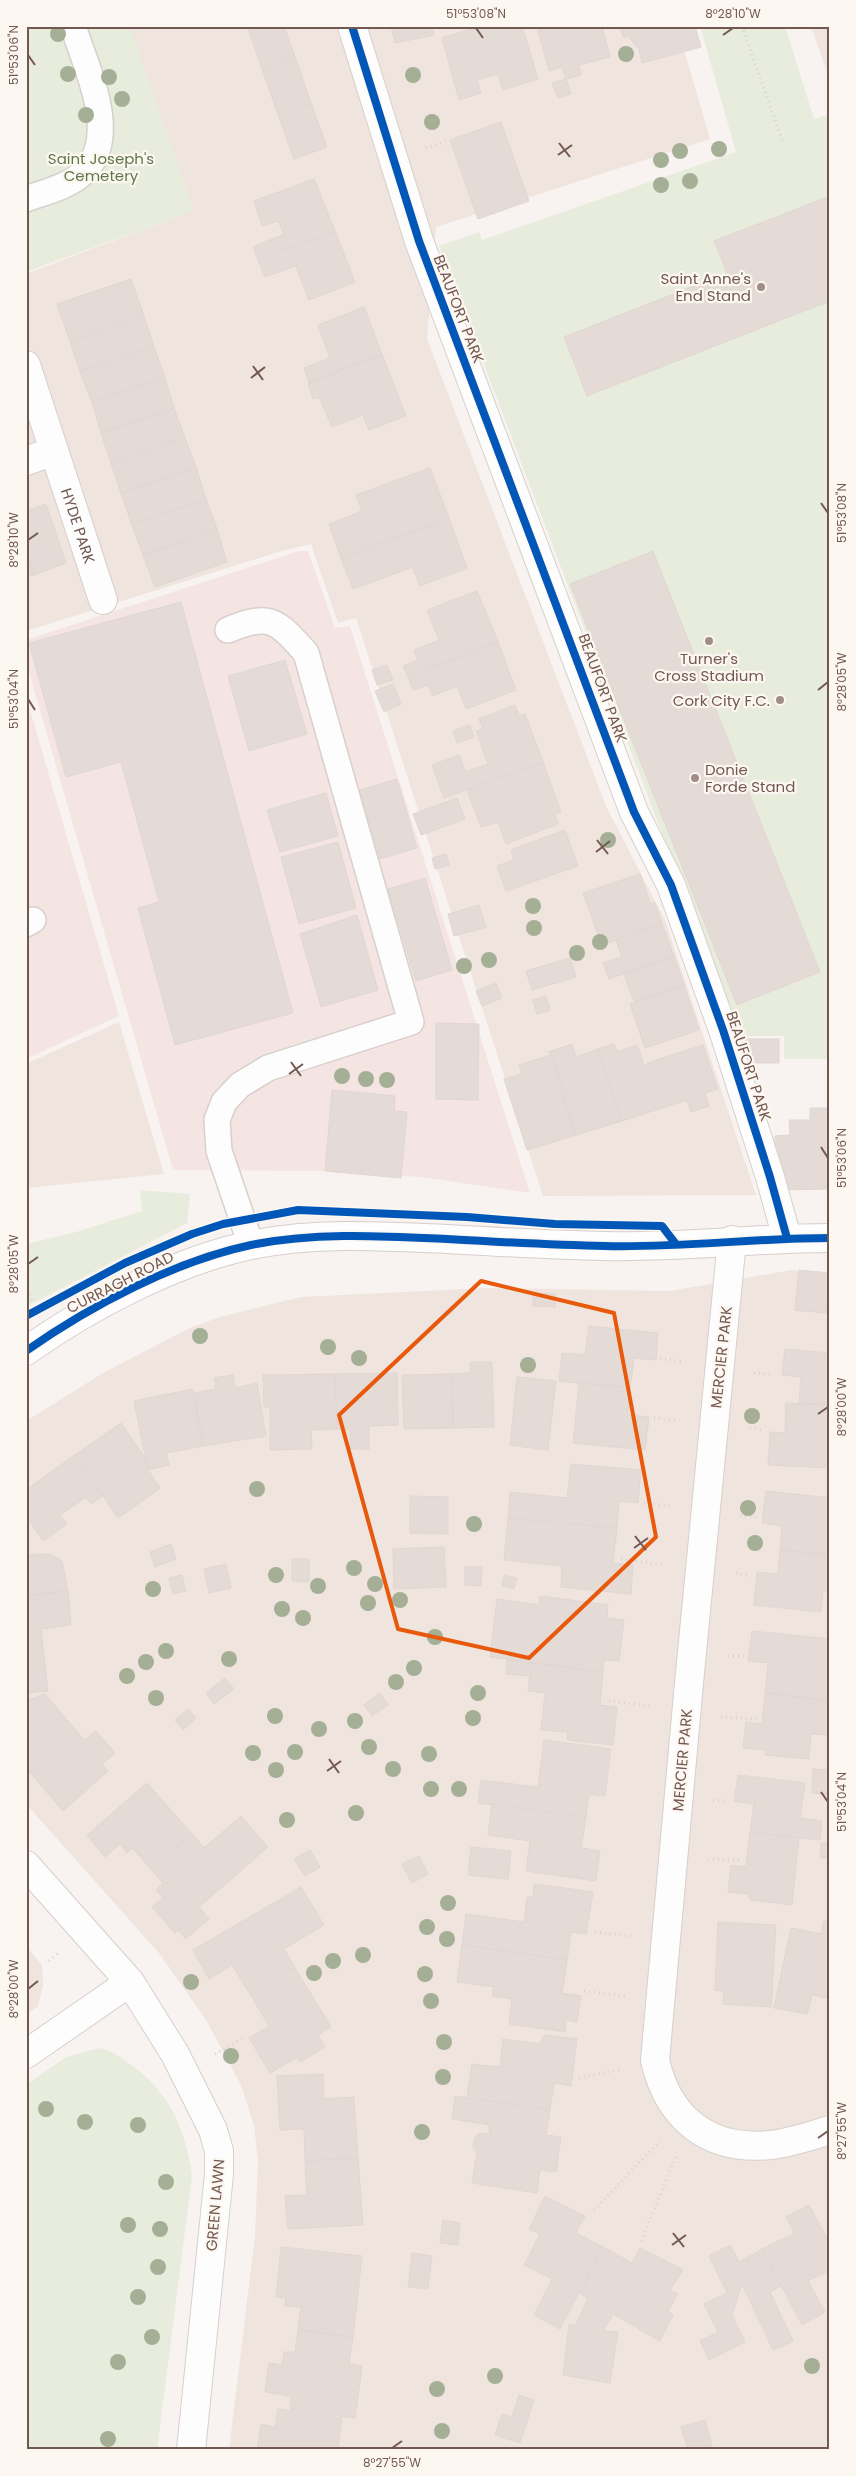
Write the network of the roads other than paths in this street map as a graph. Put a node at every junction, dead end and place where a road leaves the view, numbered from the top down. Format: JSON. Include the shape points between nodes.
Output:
{"nodes":[{"id":1,"x":73,"y":26,"type":"edge"},
{"id":2,"x":352,"y":26,"type":"edge"},
{"id":3,"x":26,"y":199,"type":"edge"},
{"id":4,"x":26,"y":365,"type":"edge"},
{"id":5,"x":54,"y":450,"type":"junction"},
{"id":6,"x":26,"y":461,"type":"edge"},
{"id":7,"x":103,"y":600,"type":"dead end"},
{"id":8,"x":228,"y":630,"type":"dead end"},
{"id":9,"x":787,"y":1238,"type":"junction"},
{"id":10,"x":830,"y":1238,"type":"edge"},
{"id":11,"x":732,"y":1240,"type":"junction"},
{"id":12,"x":251,"y":1245,"type":"junction"},
{"id":13,"x":26,"y":1351,"type":"edge"},
{"id":14,"x":26,"y":1865,"type":"edge"},
{"id":15,"x":130,"y":1982,"type":"junction"},
{"id":16,"x":26,"y":2054,"type":"edge"},
{"id":17,"x":830,"y":2130,"type":"edge"},
{"id":18,"x":191,"y":2450,"type":"edge"}],
"edges":[{"from":1,"to":3,"type":"lane","via":[[99,111],[99,145],[95,158],[71,182]]},
{"from":2,"to":9,"type":"street","name":"BEAUFORT PARK","via":[[419,241],[627,793],[677,903],[723,1030]]},
{"from":4,"to":5,"type":"street","name":"HYDE PARK"},
{"from":5,"to":6,"type":"street"},
{"from":5,"to":7,"type":"street","name":"HYDE PARK"},
{"from":8,"to":12,"type":"lane","via":[[260,619],[283,627],[306,653],[411,1022],[268,1068],[240,1085],[224,1102],[217,1120],[219,1151]]},
{"from":9,"to":10,"type":"street","name":"CURRAGH ROAD"},
{"from":9,"to":11,"type":"street","name":"CURRAGH ROAD"},
{"from":11,"to":12,"type":"street","name":"CURRAGH ROAD","via":[[621,1246],[344,1236],[306,1237]]},
{"from":11,"to":17,"type":"street","name":"MERCIER PARK","via":[[689,1674],[656,2060],[660,2079],[680,2116],[712,2137],[751,2145],[771,2145]]},
{"from":12,"to":13,"type":"street","name":"CURRAGH ROAD","via":[[187,1264],[108,1302]]},
{"from":14,"to":15,"type":"street","name":"GREEN LAWN"},
{"from":15,"to":16,"type":"street"},
{"from":15,"to":18,"type":"street","name":"GREEN LAWN","via":[[175,2054],[213,2130],[219,2151]]}]}
